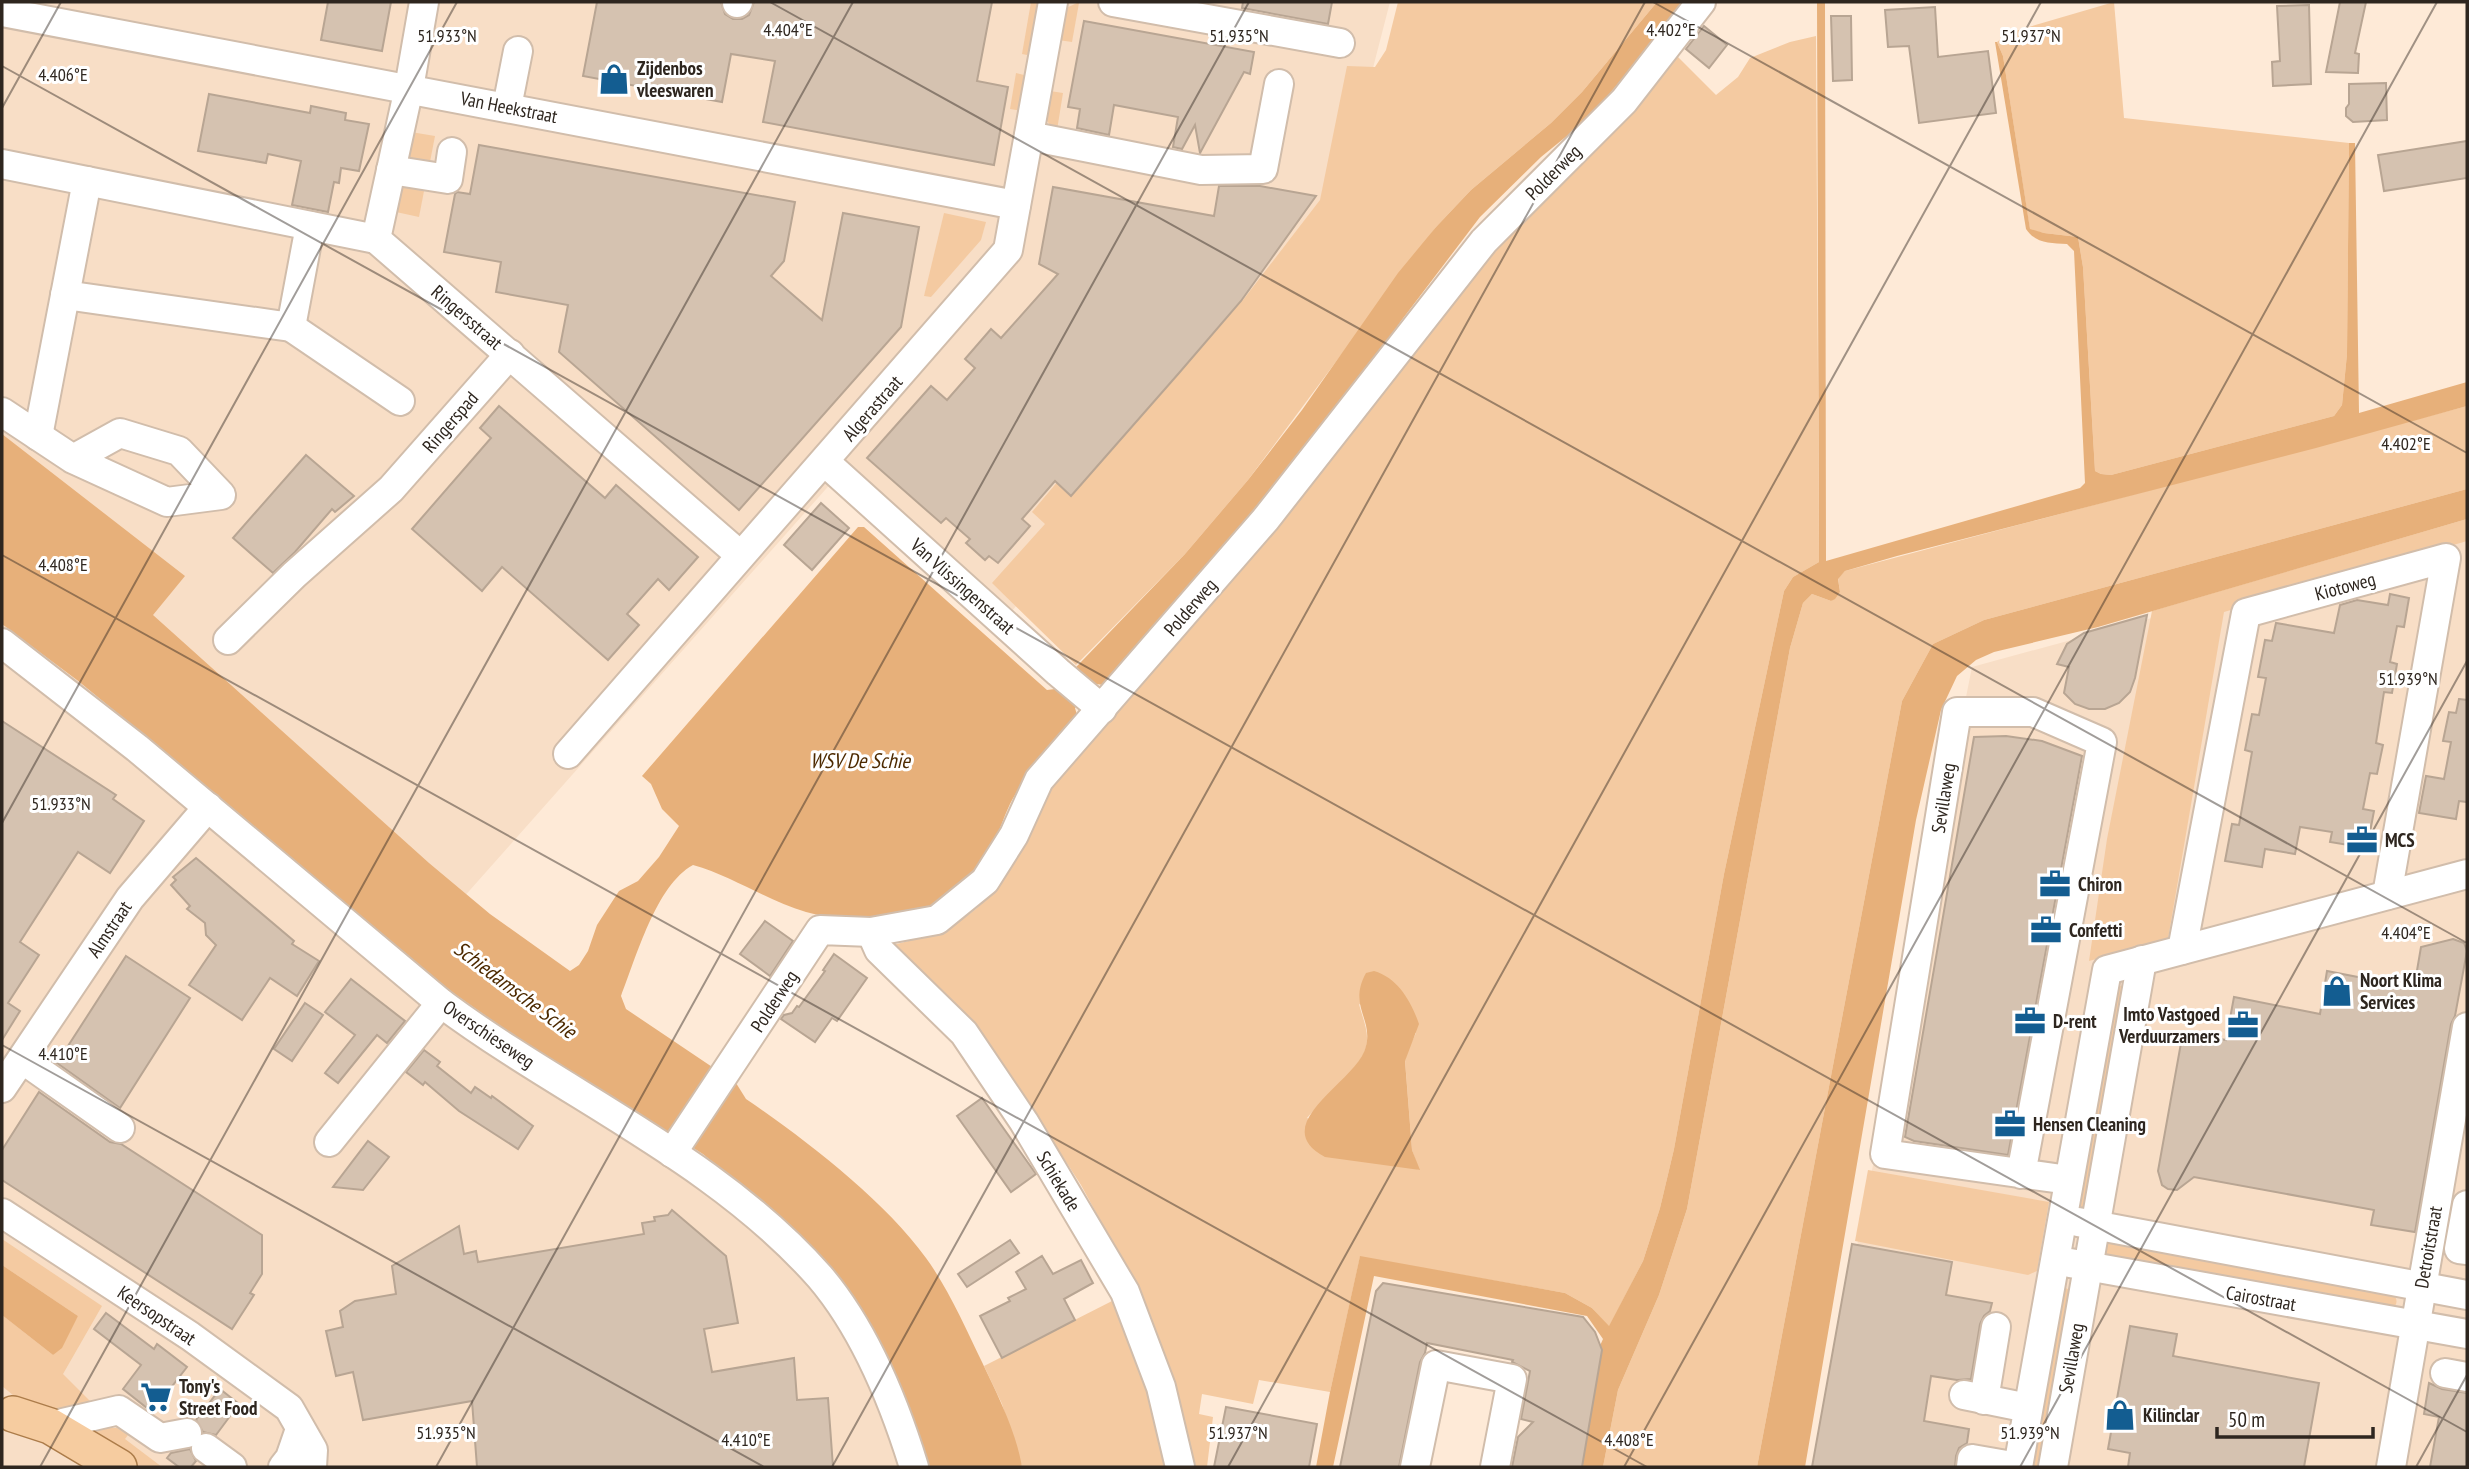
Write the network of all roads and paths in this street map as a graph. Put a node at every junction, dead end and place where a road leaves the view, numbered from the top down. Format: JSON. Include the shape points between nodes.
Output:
{"nodes":[{"id":1,"x":424,"y":2,"type":"edge"},
{"id":2,"x":1053,"y":2,"type":"edge"},
{"id":3,"x":1112,"y":2,"type":"edge"},
{"id":4,"x":1700,"y":2,"type":"edge"},
{"id":5,"x":2,"y":12,"type":"edge"},
{"id":6,"x":1340,"y":43,"type":"dead end"},
{"id":7,"x":517,"y":51,"type":"dead end"},
{"id":8,"x":1279,"y":84,"type":"dead end"},
{"id":9,"x":409,"y":88,"type":"junction"},
{"id":10,"x":507,"y":107,"type":"junction"},
{"id":11,"x":1029,"y":136,"type":"junction"},
{"id":12,"x":452,"y":152,"type":"dead end"},
{"id":13,"x":2,"y":163,"type":"edge"},
{"id":14,"x":391,"y":170,"type":"junction"},
{"id":15,"x":87,"y":181,"type":"junction"},
{"id":16,"x":1016,"y":205,"type":"junction"},
{"id":17,"x":310,"y":226,"type":"junction"},
{"id":18,"x":376,"y":239,"type":"junction"},
{"id":19,"x":65,"y":295,"type":"junction"},
{"id":20,"x":291,"y":327,"type":"junction"},
{"id":21,"x":510,"y":354,"type":"junction"},
{"id":22,"x":400,"y":401,"type":"dead end"},
{"id":23,"x":2,"y":412,"type":"edge"},
{"id":24,"x":38,"y":436,"type":"junction"},
{"id":25,"x":73,"y":459,"type":"dead end"},
{"id":26,"x":825,"y":462,"type":"junction"},
{"id":27,"x":740,"y":555,"type":"junction"},
{"id":28,"x":228,"y":639,"type":"dead end"},
{"id":29,"x":2,"y":643,"type":"edge"},
{"id":30,"x":1097,"y":705,"type":"junction"},
{"id":31,"x":568,"y":754,"type":"dead end"},
{"id":32,"x":208,"y":807,"type":"junction"},
{"id":33,"x":2467,"y":874,"type":"edge"},
{"id":34,"x":2387,"y":895,"type":"junction"},
{"id":35,"x":871,"y":932,"type":"junction"},
{"id":36,"x":2182,"y":950,"type":"junction"},
{"id":37,"x":2142,"y":960,"type":"junction"},
{"id":38,"x":2054,"y":995,"type":"junction"},
{"id":39,"x":441,"y":1003,"type":"junction"},
{"id":40,"x":2100,"y":1003,"type":"junction"},
{"id":41,"x":2467,"y":1027,"type":"edge"},
{"id":42,"x":22,"y":1059,"type":"junction"},
{"id":43,"x":2,"y":1088,"type":"edge"},
{"id":44,"x":2460,"y":1116,"type":"edge"},
{"id":45,"x":120,"y":1128,"type":"dead end"},
{"id":46,"x":329,"y":1142,"type":"dead end"},
{"id":47,"x":675,"y":1149,"type":"junction"},
{"id":48,"x":2021,"y":1174,"type":"junction"},
{"id":49,"x":2069,"y":1180,"type":"junction"},
{"id":50,"x":2467,"y":1205,"type":"edge"},
{"id":51,"x":2,"y":1213,"type":"edge"},
{"id":52,"x":2062,"y":1219,"type":"junction"},
{"id":53,"x":2094,"y":1225,"type":"junction"},
{"id":54,"x":2467,"y":1251,"type":"edge"},
{"id":55,"x":2055,"y":1260,"type":"junction"},
{"id":56,"x":2087,"y":1266,"type":"junction"},
{"id":57,"x":2421,"y":1286,"type":"junction"},
{"id":58,"x":2467,"y":1295,"type":"edge"},
{"id":59,"x":2415,"y":1325,"type":"junction"},
{"id":60,"x":1996,"y":1327,"type":"dead end"},
{"id":61,"x":2467,"y":1335,"type":"edge"},
{"id":62,"x":2028,"y":1408,"type":"junction"},
{"id":63,"x":7,"y":1409,"type":"edge"},
{"id":64,"x":50,"y":1426,"type":"junction"},
{"id":65,"x":300,"y":1429,"type":"junction"},
{"id":66,"x":73,"y":1467,"type":"edge"},
{"id":67,"x":119,"y":1467,"type":"edge"},
{"id":68,"x":232,"y":1467,"type":"edge"},
{"id":69,"x":283,"y":1467,"type":"edge"},
{"id":70,"x":312,"y":1467,"type":"edge"},
{"id":71,"x":914,"y":1467,"type":"edge"},
{"id":72,"x":1180,"y":1467,"type":"edge"},
{"id":73,"x":1415,"y":1467,"type":"edge"},
{"id":74,"x":1495,"y":1467,"type":"edge"},
{"id":75,"x":1971,"y":1467,"type":"edge"},
{"id":76,"x":2018,"y":1467,"type":"edge"},
{"id":77,"x":2053,"y":1467,"type":"edge"},
{"id":78,"x":2391,"y":1467,"type":"edge"}],
"edges":[{"from":1,"to":9,"type":"street"},
{"from":2,"to":11,"type":"street","name":"Algerastraat"},
{"from":3,"to":6,"type":"street"},
{"from":4,"to":30,"type":"street","name":"Polderweg","via":[[1624,101],[1485,241],[1265,520]]},
{"from":5,"to":9,"type":"street","name":"Van Heekstraat"},
{"from":7,"to":10,"type":"street"},
{"from":8,"to":11,"type":"street","via":[[1263,169],[1201,170]]},
{"from":9,"to":10,"type":"street","name":"Van Heekstraat"},
{"from":9,"to":14,"type":"street"},
{"from":10,"to":16,"type":"street","name":"Van Heekstraat"},
{"from":11,"to":16,"type":"street","name":"Algerastraat"},
{"from":12,"to":14,"type":"street","via":[[448,179]]},
{"from":13,"to":15,"type":"street"},
{"from":14,"to":18,"type":"street"},
{"from":15,"to":17,"type":"street"},
{"from":15,"to":19,"type":"street"},
{"from":16,"to":26,"type":"street","name":"Algerastraat","via":[[1007,250]]},
{"from":17,"to":18,"type":"street"},
{"from":17,"to":20,"type":"street"},
{"from":18,"to":21,"type":"street","name":"Ringersstraat"},
{"from":19,"to":20,"type":"street"},
{"from":19,"to":24,"type":"street"},
{"from":20,"to":22,"type":"street"},
{"from":21,"to":27,"type":"street","name":"Ringersstraat"},
{"from":21,"to":28,"type":"street","name":"Ringerspad","via":[[391,489]]},
{"from":23,"to":24,"type":"street"},
{"from":24,"to":25,"type":"street"},
{"from":26,"to":27,"type":"street","name":"Algerastraat"},
{"from":26,"to":30,"type":"street","name":"Van Vlissingenstraat"},
{"from":27,"to":31,"type":"street","name":"Algerastraat"},
{"from":29,"to":32,"type":"street","name":"Overschieseweg"},
{"from":30,"to":35,"type":"street","name":"Polderweg","via":[[1039,780],[1014,835],[985,881],[937,919]]},
{"from":32,"to":39,"type":"street","name":"Overschieseweg"},
{"from":32,"to":42,"type":"street","name":"Almstraat","via":[[130,898]]},
{"from":33,"to":34,"type":"street"},
{"from":34,"to":36,"type":"street"},
{"from":34,"to":36,"type":"street","name":"Kiotoweg","via":[[2446,558],[2246,613]]},
{"from":35,"to":47,"type":"street","name":"Polderweg","via":[[820,930]]},
{"from":35,"to":72,"type":"street","name":"Schiekade","via":[[879,950],[964,1034],[1024,1122],[1125,1292],[1161,1387]]},
{"from":36,"to":37,"type":"street"},
{"from":37,"to":40,"type":"street","name":"Sevillaweg","via":[[2107,970]]},
{"from":37,"to":53,"type":"street","name":"Sevillaweg"},
{"from":38,"to":40,"type":"street"},
{"from":38,"to":48,"type":"street","name":"Sevillaweg"},
{"from":38,"to":48,"type":"street","name":"Sevillaweg","via":[[2102,742],[2033,712],[1956,712],[1885,1154]]},
{"from":39,"to":46,"type":"street"},
{"from":39,"to":47,"type":"street","name":"Overschieseweg","via":[[482,1033]]},
{"from":40,"to":49,"type":"street","name":"Sevillaweg"},
{"from":41,"to":44,"type":"street","name":"Detroitstraat"},
{"from":42,"to":43,"type":"street","name":"Almstraat"},
{"from":42,"to":45,"type":"street"},
{"from":44,"to":57,"type":"street","name":"Detroitstraat"},
{"from":47,"to":71,"type":"street","name":"Overschieseweg","via":[[775,1233],[843,1308],[883,1383]]},
{"from":48,"to":49,"type":"street","name":"Sevillaweg"},
{"from":49,"to":52,"type":"street","name":"Sevillaweg"},
{"from":50,"to":54,"type":"street","via":[[2459,1249]]},
{"from":51,"to":65,"type":"street","name":"Keersopstraat","via":[[201,1344],[289,1408]]},
{"from":52,"to":53,"type":"street"},
{"from":52,"to":55,"type":"street","name":"Sevillaweg"},
{"from":53,"to":56,"type":"street","name":"Sevillaweg"},
{"from":53,"to":57,"type":"street"},
{"from":55,"to":56,"type":"street","name":"Cairostraat"},
{"from":55,"to":62,"type":"street","name":"Sevillaweg"},
{"from":56,"to":59,"type":"street","name":"Cairostraat"},
{"from":56,"to":77,"type":"street","name":"Sevillaweg"},
{"from":57,"to":58,"type":"street"},
{"from":57,"to":59,"type":"street","name":"Detroitstraat"},
{"from":59,"to":61,"type":"street","name":"Cairostraat"},
{"from":59,"to":78,"type":"street","name":"Detroitstraat"},
{"from":60,"to":62,"type":"street","via":[[1974,1397]]},
{"from":62,"to":76,"type":"street","name":"Sevillaweg"},
{"from":63,"to":64,"type":"main road"},
{"from":63,"to":66,"type":"main road"},
{"from":64,"to":67,"type":"main road"},
{"from":64,"to":68,"type":"street","via":[[119,1410],[160,1438],[196,1440]]},
{"from":65,"to":69,"type":"street"},
{"from":65,"to":70,"type":"street","name":"Keersopstraat","via":[[313,1450]]},
{"from":73,"to":74,"type":"street","via":[[1436,1365],[1512,1379]]},
{"from":75,"to":76,"type":"street","via":[[1972,1459]]}]}
